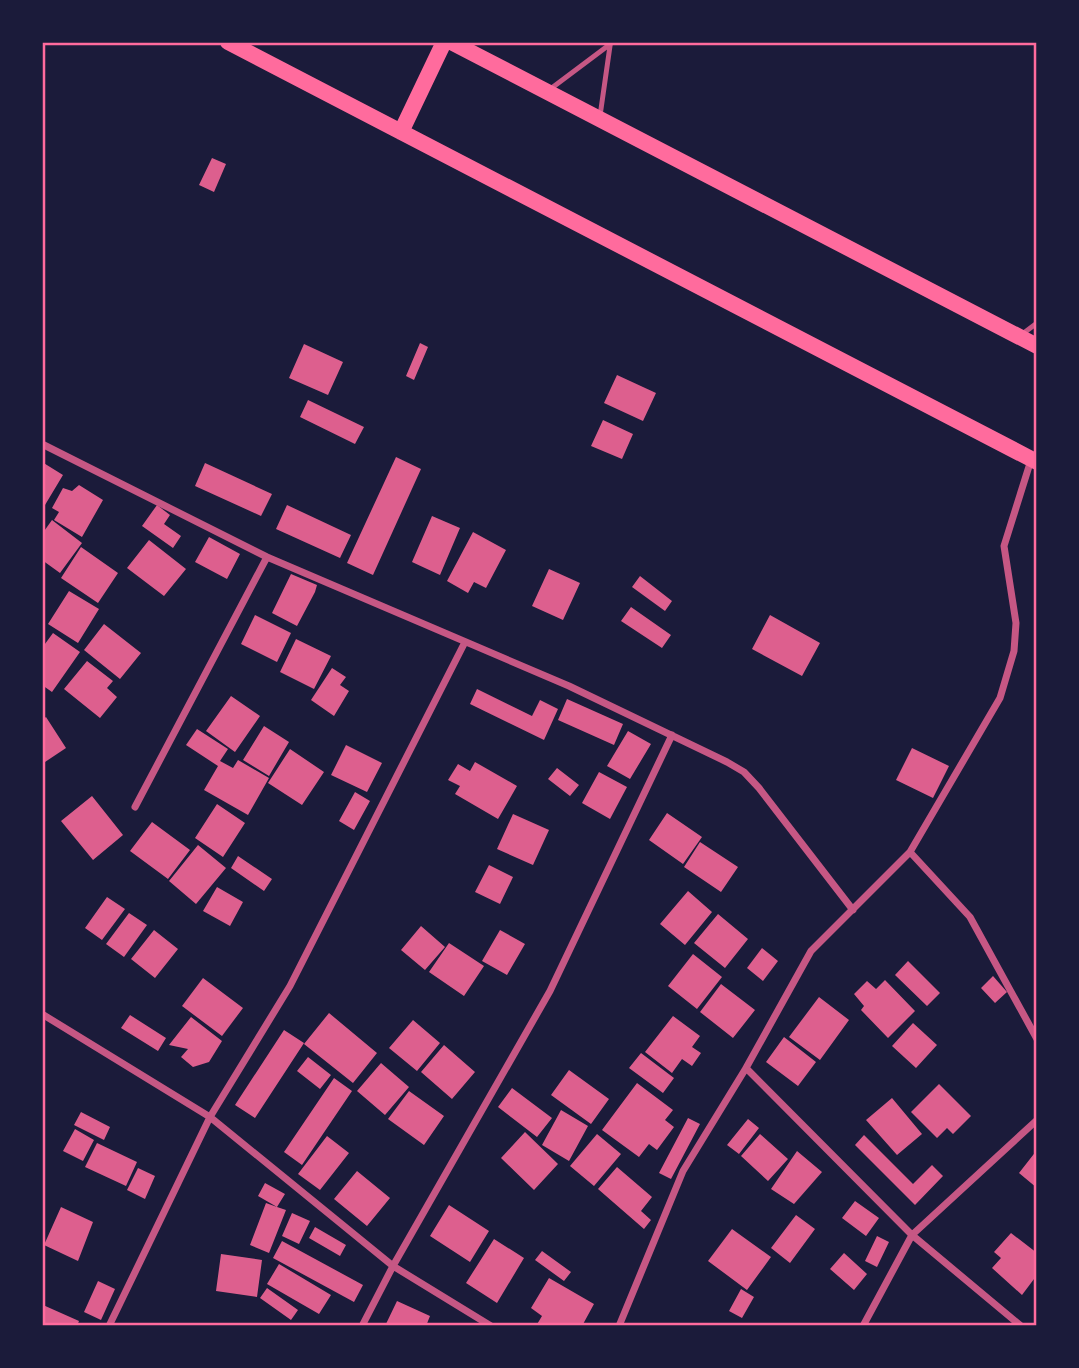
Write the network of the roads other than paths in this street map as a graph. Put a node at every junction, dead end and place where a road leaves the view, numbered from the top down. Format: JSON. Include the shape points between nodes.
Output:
{"nodes":[{"id":1,"x":228,"y":42,"type":"edge"},
{"id":2,"x":444,"y":42,"type":"edge"},
{"id":3,"x":451,"y":42,"type":"edge"},
{"id":4,"x":612,"y":44,"type":"edge"},
{"id":5,"x":546,"y":92,"type":"junction"},
{"id":6,"x":599,"y":119,"type":"junction"},
{"id":7,"x":401,"y":132,"type":"junction"},
{"id":8,"x":1037,"y":323,"type":"edge"},
{"id":9,"x":1019,"y":337,"type":"junction"},
{"id":10,"x":1037,"y":346,"type":"edge"},
{"id":11,"x":42,"y":444,"type":"edge"},
{"id":12,"x":1034,"y":461,"type":"edge"},
{"id":13,"x":267,"y":557,"type":"junction"},
{"id":14,"x":464,"y":642,"type":"junction"},
{"id":15,"x":672,"y":736,"type":"junction"},
{"id":16,"x":135,"y":807,"type":"dead end"},
{"id":17,"x":910,"y":852,"type":"junction"},
{"id":18,"x":853,"y":910,"type":"junction"},
{"id":19,"x":42,"y":1014,"type":"edge"},
{"id":20,"x":1037,"y":1039,"type":"edge"},
{"id":21,"x":746,"y":1068,"type":"junction"},
{"id":22,"x":210,"y":1117,"type":"junction"},
{"id":23,"x":1037,"y":1120,"type":"edge"},
{"id":24,"x":912,"y":1235,"type":"junction"},
{"id":25,"x":393,"y":1266,"type":"junction"},
{"id":26,"x":109,"y":1326,"type":"edge"},
{"id":27,"x":362,"y":1326,"type":"edge"},
{"id":28,"x":491,"y":1326,"type":"edge"},
{"id":29,"x":619,"y":1326,"type":"edge"},
{"id":30,"x":863,"y":1326,"type":"edge"},
{"id":31,"x":1021,"y":1326,"type":"edge"}],
"edges":[{"from":1,"to":7,"type":"highway"},
{"from":2,"to":7,"type":"highway"},
{"from":3,"to":5,"type":"highway"},
{"from":4,"to":5,"type":"lane"},
{"from":4,"to":6,"type":"lane"},
{"from":5,"to":6,"type":"highway"},
{"from":6,"to":9,"type":"highway"},
{"from":7,"to":12,"type":"highway"},
{"from":8,"to":9,"type":"lane"},
{"from":9,"to":10,"type":"highway"},
{"from":11,"to":13,"type":"street"},
{"from":12,"to":17,"type":"street","via":[[1004,546],[1016,623],[1014,651],[1000,698]]},
{"from":13,"to":14,"type":"street"},
{"from":13,"to":16,"type":"street"},
{"from":14,"to":15,"type":"street"},
{"from":14,"to":22,"type":"street","via":[[290,986]]},
{"from":15,"to":18,"type":"street","via":[[744,772]]},
{"from":15,"to":25,"type":"street","via":[[550,991]]},
{"from":17,"to":18,"type":"street"},
{"from":17,"to":20,"type":"street","via":[[970,917]]},
{"from":18,"to":21,"type":"street","via":[[811,951]]},
{"from":19,"to":22,"type":"street"},
{"from":21,"to":24,"type":"street"},
{"from":21,"to":29,"type":"street","via":[[683,1171]]},
{"from":22,"to":25,"type":"street"},
{"from":22,"to":26,"type":"street"},
{"from":23,"to":24,"type":"street"},
{"from":24,"to":30,"type":"street"},
{"from":24,"to":31,"type":"street"},
{"from":25,"to":27,"type":"street"},
{"from":25,"to":28,"type":"street"}]}
